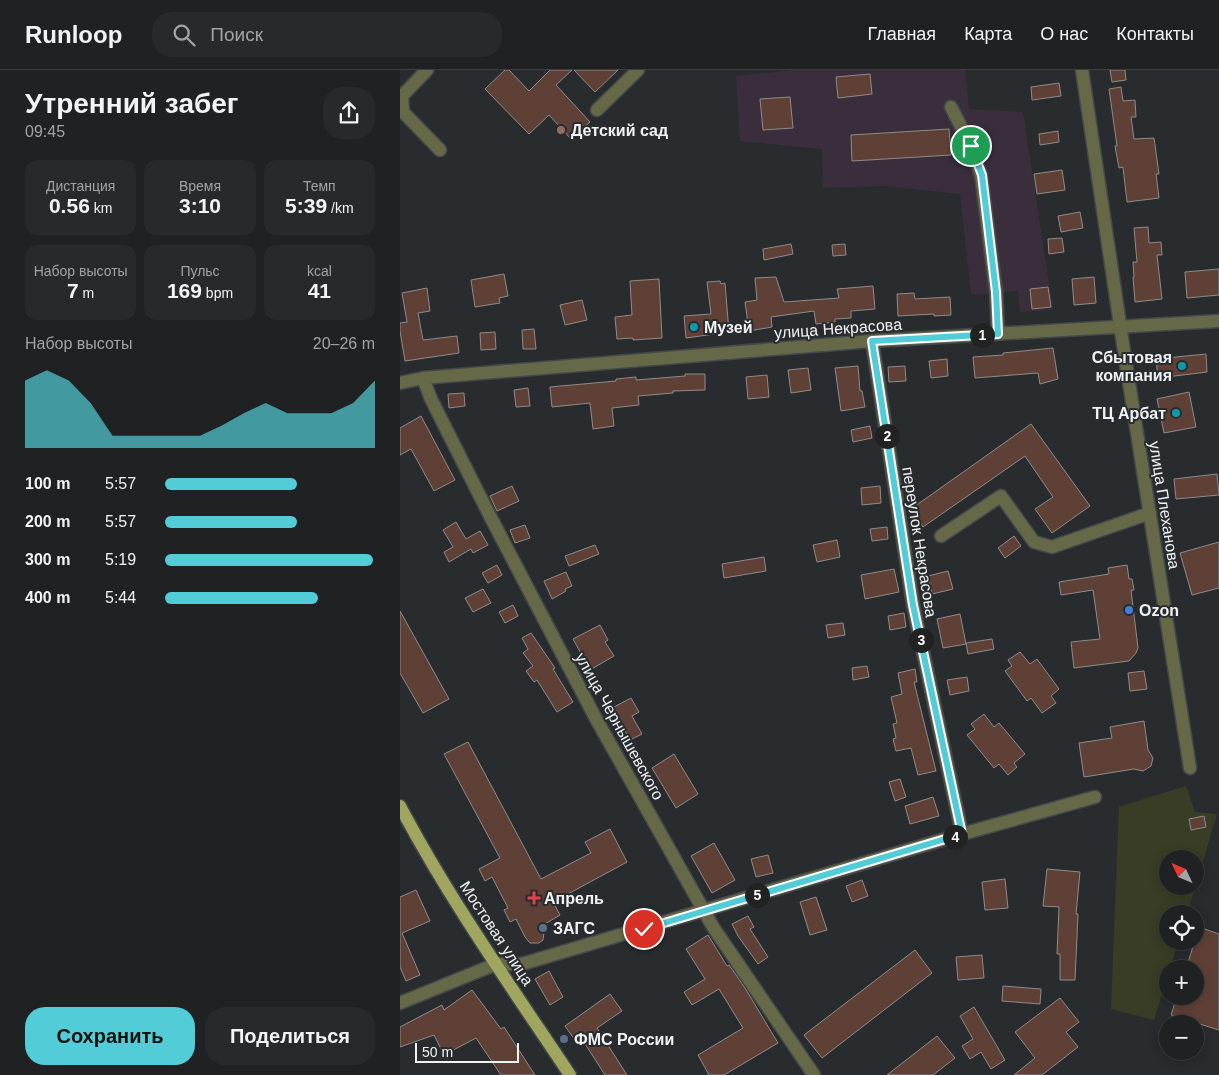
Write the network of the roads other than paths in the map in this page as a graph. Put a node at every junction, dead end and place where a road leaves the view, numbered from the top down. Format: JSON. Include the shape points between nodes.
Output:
{"nodes":[{"id":1,"x":427,"y":70,"type":"edge"},
{"id":2,"x":638,"y":70,"type":"edge"},
{"id":3,"x":1082,"y":70,"type":"edge"},
{"id":4,"x":951,"y":107,"type":"dead end"},
{"id":5,"x":597,"y":110,"type":"dead end"},
{"id":6,"x":440,"y":150,"type":"dead end"},
{"id":7,"x":1219,"y":321,"type":"edge"},
{"id":8,"x":1122,"y":326,"type":"junction"},
{"id":9,"x":998,"y":334,"type":"junction"},
{"id":10,"x":872,"y":341,"type":"junction"},
{"id":11,"x":423,"y":378,"type":"junction"},
{"id":12,"x":400,"y":383,"type":"edge"},
{"id":13,"x":1150,"y":514,"type":"junction"},
{"id":14,"x":941,"y":536,"type":"dead end"},
{"id":15,"x":1190,"y":768,"type":"dead end"},
{"id":16,"x":1095,"y":797,"type":"dead end"},
{"id":17,"x":400,"y":806,"type":"edge"},
{"id":18,"x":962,"y":834,"type":"junction"},
{"id":19,"x":705,"y":911,"type":"junction"},
{"id":20,"x":496,"y":964,"type":"junction"},
{"id":21,"x":400,"y":1003,"type":"edge"},
{"id":22,"x":570,"y":1075,"type":"edge"},
{"id":23,"x":814,"y":1075,"type":"edge"}],
"edges":[{"from":1,"to":6,"type":"street","via":[[402,96],[402,112]]},
{"from":2,"to":5,"type":"street"},
{"from":3,"to":8,"type":"street","name":"улица Плеханова"},
{"from":4,"to":9,"type":"street","via":[[982,175]]},
{"from":7,"to":8,"type":"street","name":"улица Некрасова"},
{"from":8,"to":9,"type":"street","name":"улица Некрасова"},
{"from":8,"to":13,"type":"street","name":"улица Плеханова"},
{"from":9,"to":10,"type":"street","name":"улица Некрасова"},
{"from":10,"to":11,"type":"street","name":"улица Некрасова"},
{"from":10,"to":18,"type":"street","name":"переулок Некрасова","via":[[913,605]]},
{"from":11,"to":12,"type":"street","name":"улица Некрасова"},
{"from":11,"to":19,"type":"street","name":"улица Чернышевского","via":[[490,516],[595,717]]},
{"from":13,"to":14,"type":"street","via":[[1052,547],[1034,542],[1001,496]]},
{"from":13,"to":15,"type":"street","name":"улица Плеханова"},
{"from":16,"to":18,"type":"street"},
{"from":17,"to":20,"type":"main road","name":"Мостовая улица"},
{"from":18,"to":19,"type":"street"},
{"from":19,"to":20,"type":"street","via":[[522,964]]},
{"from":19,"to":23,"type":"street","name":"улица Чернышевского"},
{"from":20,"to":21,"type":"street"},
{"from":20,"to":22,"type":"main road","name":"Мостовая улица"}]}
